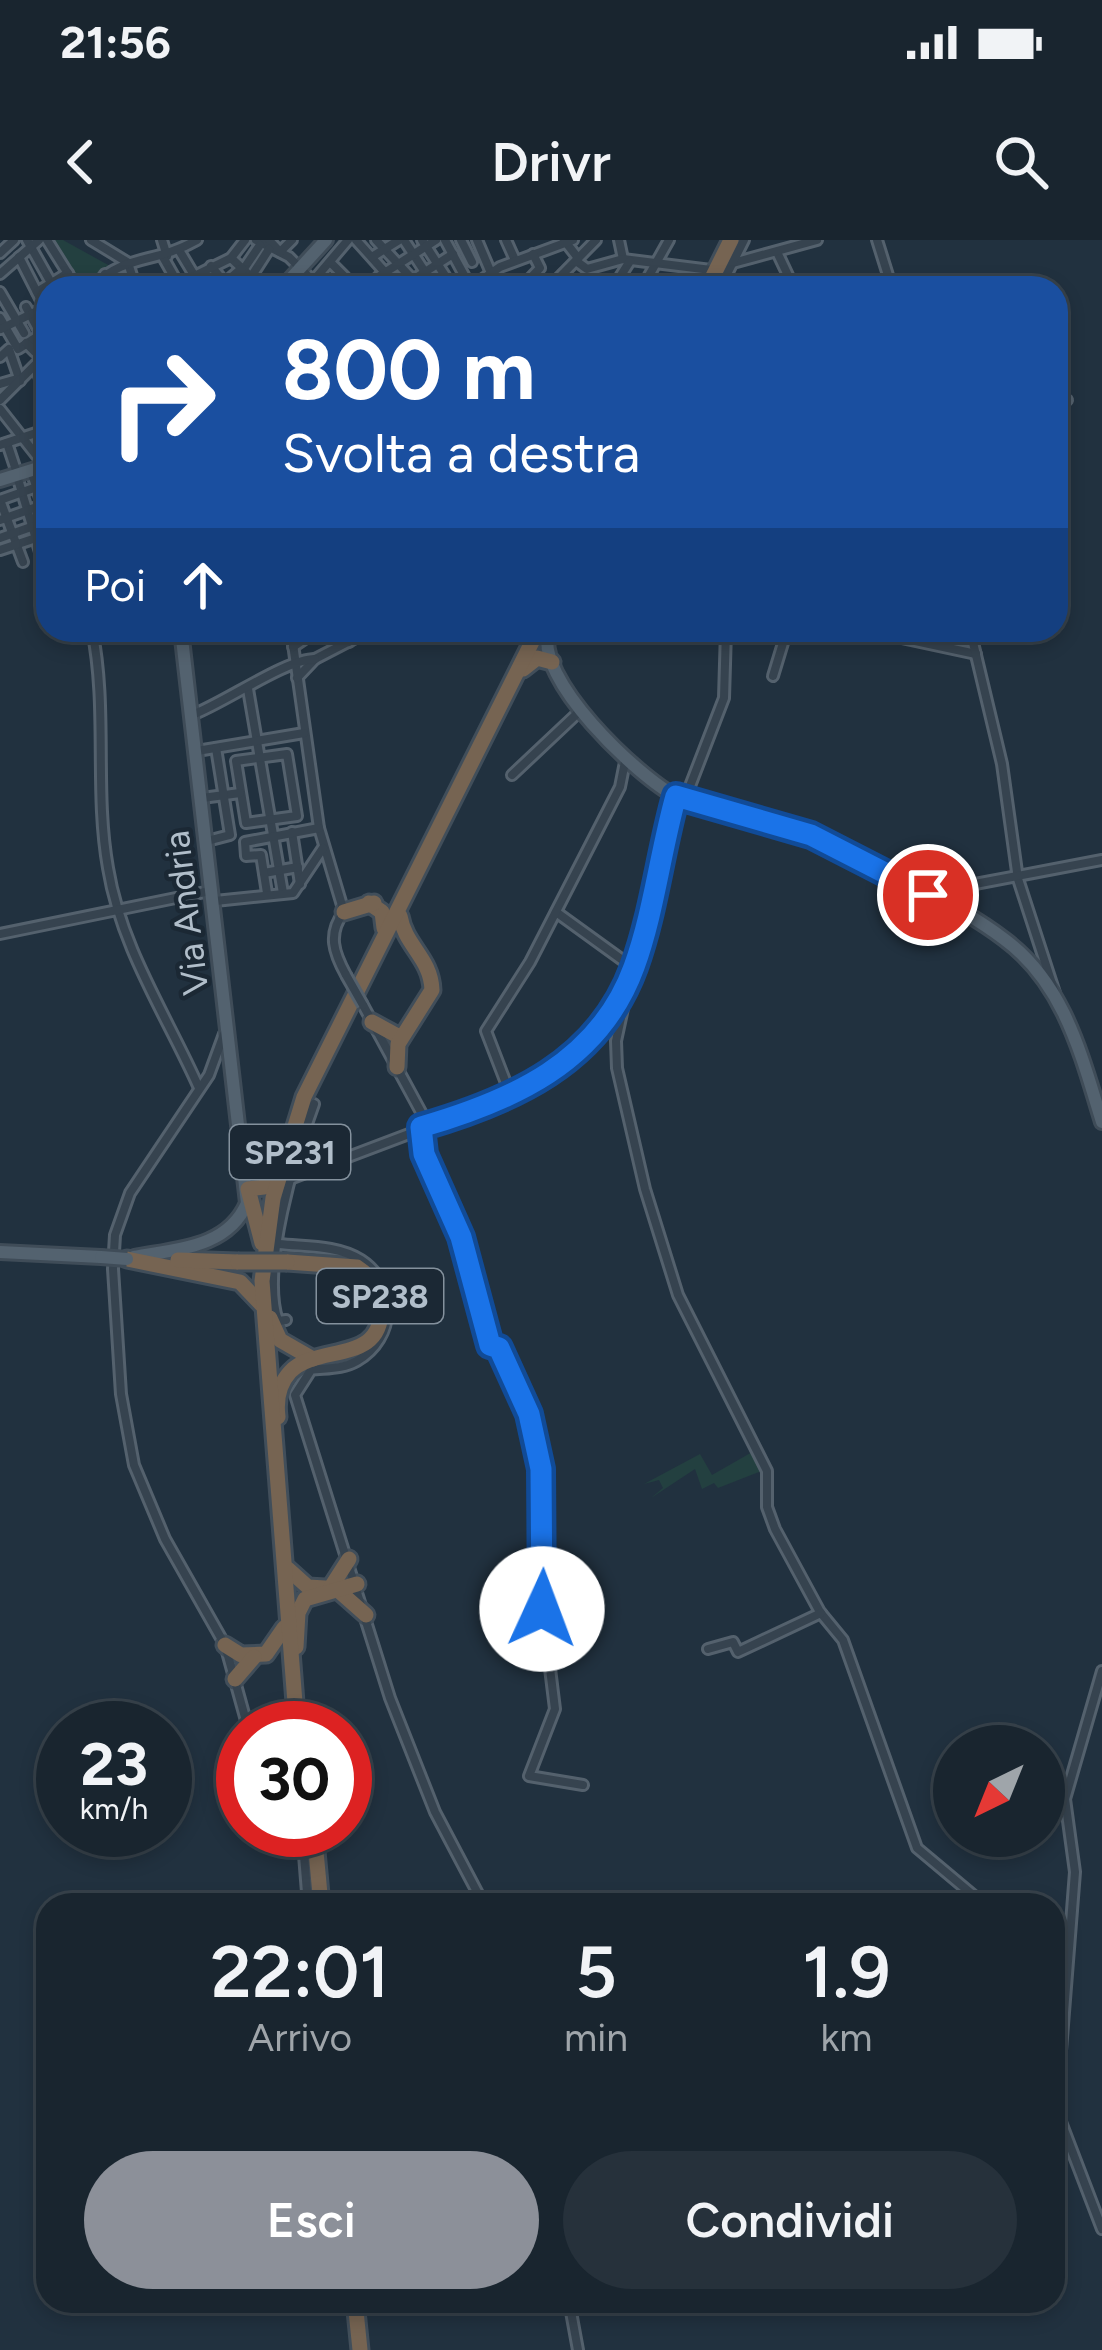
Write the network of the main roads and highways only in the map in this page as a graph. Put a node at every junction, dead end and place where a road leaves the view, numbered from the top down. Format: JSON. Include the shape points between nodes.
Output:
{"nodes":[{"id":1,"x":735,"y":240,"type":"edge"},
{"id":2,"x":717,"y":276,"type":"edge"},
{"id":3,"x":34,"y":466,"type":"edge"},
{"id":4,"x":0,"y":477,"type":"edge"},
{"id":5,"x":184,"y":642,"type":"edge"},
{"id":6,"x":539,"y":648,"type":"edge"},
{"id":7,"x":405,"y":892,"type":"junction"},
{"id":8,"x":369,"y":903,"type":"junction"},
{"id":9,"x":344,"y":912,"type":"road end"},
{"id":10,"x":400,"y":916,"type":"junction"},
{"id":11,"x":410,"y":944,"type":"junction"},
{"id":12,"x":375,"y":960,"type":"junction"},
{"id":13,"x":346,"y":1014,"type":"junction"},
{"id":14,"x":372,"y":1022,"type":"road end"},
{"id":15,"x":397,"y":1039,"type":"junction"},
{"id":16,"x":397,"y":1066,"type":"road end"},
{"id":17,"x":1102,"y":1121,"type":"edge"},
{"id":18,"x":248,"y":1189,"type":"junction"},
{"id":19,"x":272,"y":1249,"type":"junction"},
{"id":20,"x":0,"y":1252,"type":"edge"},
{"id":21,"x":127,"y":1258,"type":"junction"},
{"id":22,"x":267,"y":1276,"type":"junction"},
{"id":23,"x":264,"y":1328,"type":"junction"},
{"id":24,"x":313,"y":1359,"type":"junction"},
{"id":25,"x":279,"y":1473,"type":"junction"},
{"id":26,"x":349,"y":1559,"type":"road end"},
{"id":27,"x":285,"y":1570,"type":"junction"},
{"id":28,"x":357,"y":1584,"type":"road end"},
{"id":29,"x":336,"y":1590,"type":"junction"},
{"id":30,"x":366,"y":1615,"type":"road end"},
{"id":31,"x":296,"y":1647,"type":"junction"},
{"id":32,"x":294,"y":1701,"type":"edge"},
{"id":33,"x":296,"y":1701,"type":"edge"},
{"id":34,"x":297,"y":1701,"type":"edge"},
{"id":35,"x":310,"y":1857,"type":"edge"},
{"id":36,"x":313,"y":1893,"type":"edge"},
{"id":37,"x":356,"y":2313,"type":"edge"},
{"id":38,"x":360,"y":2350,"type":"edge"}],
"edges":[{"from":1,"to":2,"type":"highway"},
{"from":3,"to":4,"type":"main road"},
{"from":5,"to":18,"type":"main road","name":"Via Andria"},
{"from":6,"to":7,"type":"highway","number":"SP231"},
{"from":6,"to":10,"type":"highway","number":"SP231"},
{"from":6,"to":17,"type":"main road","via":[[637,773],[680,798],[811,835],[1004,938],[1055,993]]},
{"from":7,"to":8,"type":"highway"},
{"from":7,"to":12,"type":"highway","number":"SP231"},
{"from":8,"to":9,"type":"highway"},
{"from":8,"to":12,"type":"highway","via":[[385,923]]},
{"from":10,"to":11,"type":"highway"},
{"from":10,"to":12,"type":"highway","number":"SP231"},
{"from":11,"to":12,"type":"highway","via":[[392,944]]},
{"from":11,"to":15,"type":"highway","via":[[428,964],[432,990]]},
{"from":12,"to":13,"type":"highway","number":"SP231"},
{"from":12,"to":22,"type":"highway","number":"SP231","via":[[297,1131]]},
{"from":13,"to":18,"type":"highway","via":[[331,1028],[268,1181]]},
{"from":13,"to":19,"type":"highway","number":"SP231","via":[[290,1135]]},
{"from":14,"to":15,"type":"highway"},
{"from":15,"to":16,"type":"highway"},
{"from":18,"to":19,"type":"highway"},
{"from":18,"to":21,"type":"main road","via":[[243,1212],[216,1238]]},
{"from":19,"to":23,"type":"highway","number":"SP231"},
{"from":20,"to":21,"type":"main road","number":"SP238","bridge":true},
{"from":21,"to":23,"type":"highway","via":[[240,1282],[258,1297]]},
{"from":21,"to":24,"type":"highway","number":"SP238","bridge":true,"via":[[357,1267],[381,1299],[379,1324],[364,1345]]},
{"from":22,"to":24,"type":"highway","via":[[275,1333]]},
{"from":22,"to":25,"type":"highway","number":"SP231"},
{"from":23,"to":27,"type":"highway","number":"SP231"},
{"from":24,"to":25,"type":"highway","via":[[290,1372],[279,1391]]},
{"from":25,"to":27,"type":"highway","number":"SP231"},
{"from":26,"to":29,"type":"highway"},
{"from":27,"to":29,"type":"highway","via":[[308,1587]]},
{"from":27,"to":31,"type":"highway","number":"SP231"},
{"from":27,"to":32,"type":"highway","via":[[283,1632],[242,1659],[289,1676]]},
{"from":27,"to":33,"type":"highway","number":"SP231"},
{"from":28,"to":29,"type":"highway"},
{"from":29,"to":30,"type":"highway"},
{"from":29,"to":31,"type":"highway","via":[[305,1599]]},
{"from":31,"to":34,"type":"highway","number":"SP231"},
{"from":35,"to":36,"type":"highway"},
{"from":37,"to":38,"type":"highway"}]}
